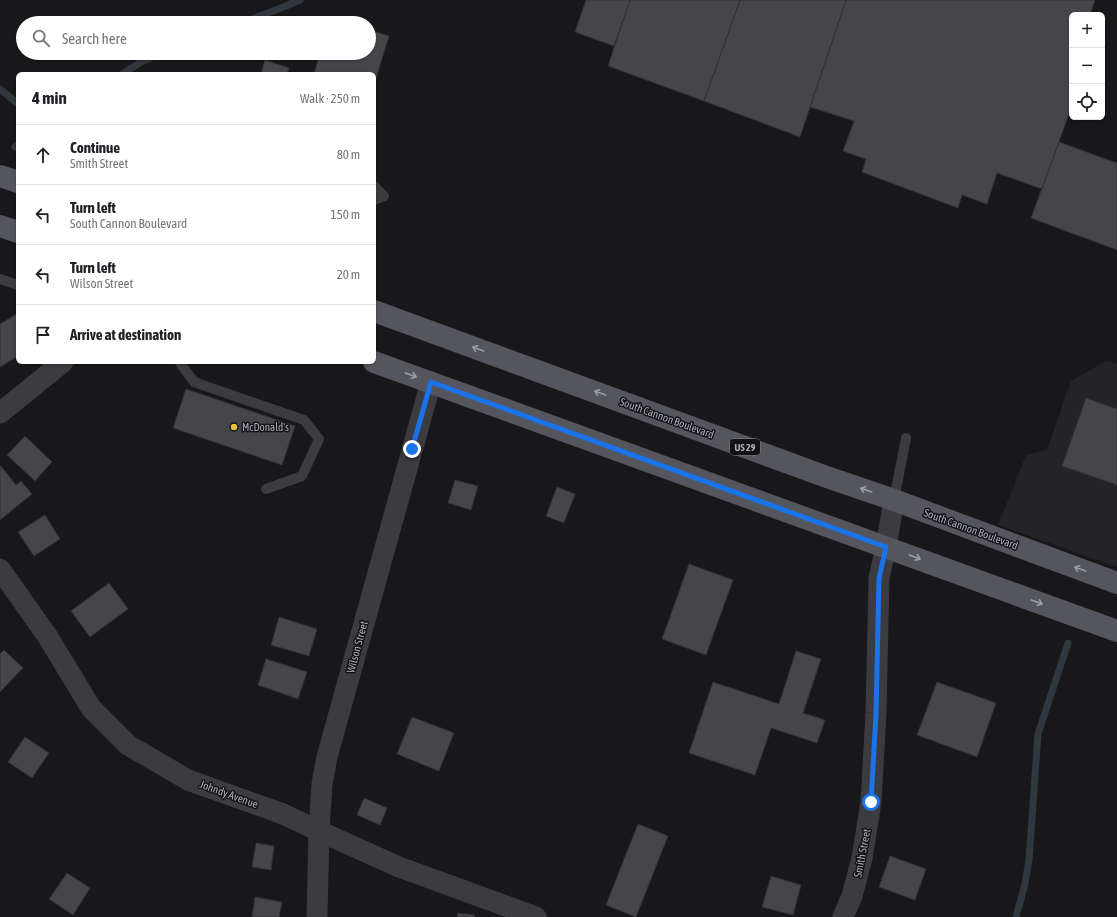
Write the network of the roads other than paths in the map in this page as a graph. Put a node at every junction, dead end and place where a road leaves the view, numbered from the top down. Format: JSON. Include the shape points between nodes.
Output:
{"nodes":[{"id":1,"x":0,"y":176,"type":"edge"},
{"id":2,"x":16,"y":181,"type":"edge"},
{"id":3,"x":376,"y":188,"type":"edge"},
{"id":4,"x":376,"y":199,"type":"edge"},
{"id":5,"x":0,"y":226,"type":"edge"},
{"id":6,"x":16,"y":231,"type":"edge"},
{"id":7,"x":0,"y":279,"type":"edge"},
{"id":8,"x":16,"y":284,"type":"edge"},
{"id":9,"x":376,"y":312,"type":"edge"},
{"id":10,"x":376,"y":363,"type":"edge"},
{"id":11,"x":61,"y":364,"type":"edge"},
{"id":12,"x":181,"y":364,"type":"edge"},
{"id":13,"x":431,"y":382,"type":"junction"},
{"id":14,"x":0,"y":413,"type":"edge"},
{"id":15,"x":906,"y":438,"type":"dead end"},
{"id":16,"x":266,"y":489,"type":"dead end"},
{"id":17,"x":894,"y":500,"type":"junction"},
{"id":18,"x":886,"y":547,"type":"junction"},
{"id":19,"x":0,"y":569,"type":"edge"},
{"id":20,"x":1117,"y":583,"type":"edge"},
{"id":21,"x":1117,"y":631,"type":"edge"},
{"id":22,"x":319,"y":831,"type":"junction"},
{"id":23,"x":317,"y":917,"type":"edge"},
{"id":24,"x":536,"y":917,"type":"edge"},
{"id":25,"x":842,"y":917,"type":"edge"}],
"edges":[{"from":1,"to":2,"type":"main road"},
{"from":3,"to":4,"type":"lane","via":[[384,196]]},
{"from":5,"to":6,"type":"main road"},
{"from":7,"to":8,"type":"lane"},
{"from":17,"to":9,"type":"main road","name":"South Cannon Boulevard","number":"US 29","one_way":true},
{"from":10,"to":13,"type":"main road","one_way":true},
{"from":11,"to":14,"type":"street"},
{"from":12,"to":16,"type":"lane","via":[[194,382],[304,420],[319,439],[302,476]]},
{"from":13,"to":18,"type":"main road"},
{"from":13,"to":22,"type":"street","name":"Wilson Street","via":[[327,757],[322,784]]},
{"from":15,"to":17,"type":"lane"},
{"from":17,"to":18,"type":"street","name":"Smith Street"},
{"from":20,"to":17,"type":"main road","name":"South Cannon Boulevard","number":"US 29","one_way":true},
{"from":18,"to":21,"type":"main road","one_way":true},
{"from":18,"to":25,"type":"street","name":"Smith Street","via":[[879,578],[871,802],[862,858],[852,896]]},
{"from":19,"to":22,"type":"street","name":"Johndy Avenue","via":[[48,637],[91,708],[128,745],[188,780],[282,814]]},
{"from":22,"to":23,"type":"street","name":"Wilson Street"},
{"from":22,"to":24,"type":"street","name":"Johndy Avenue","via":[[399,867]]}]}
